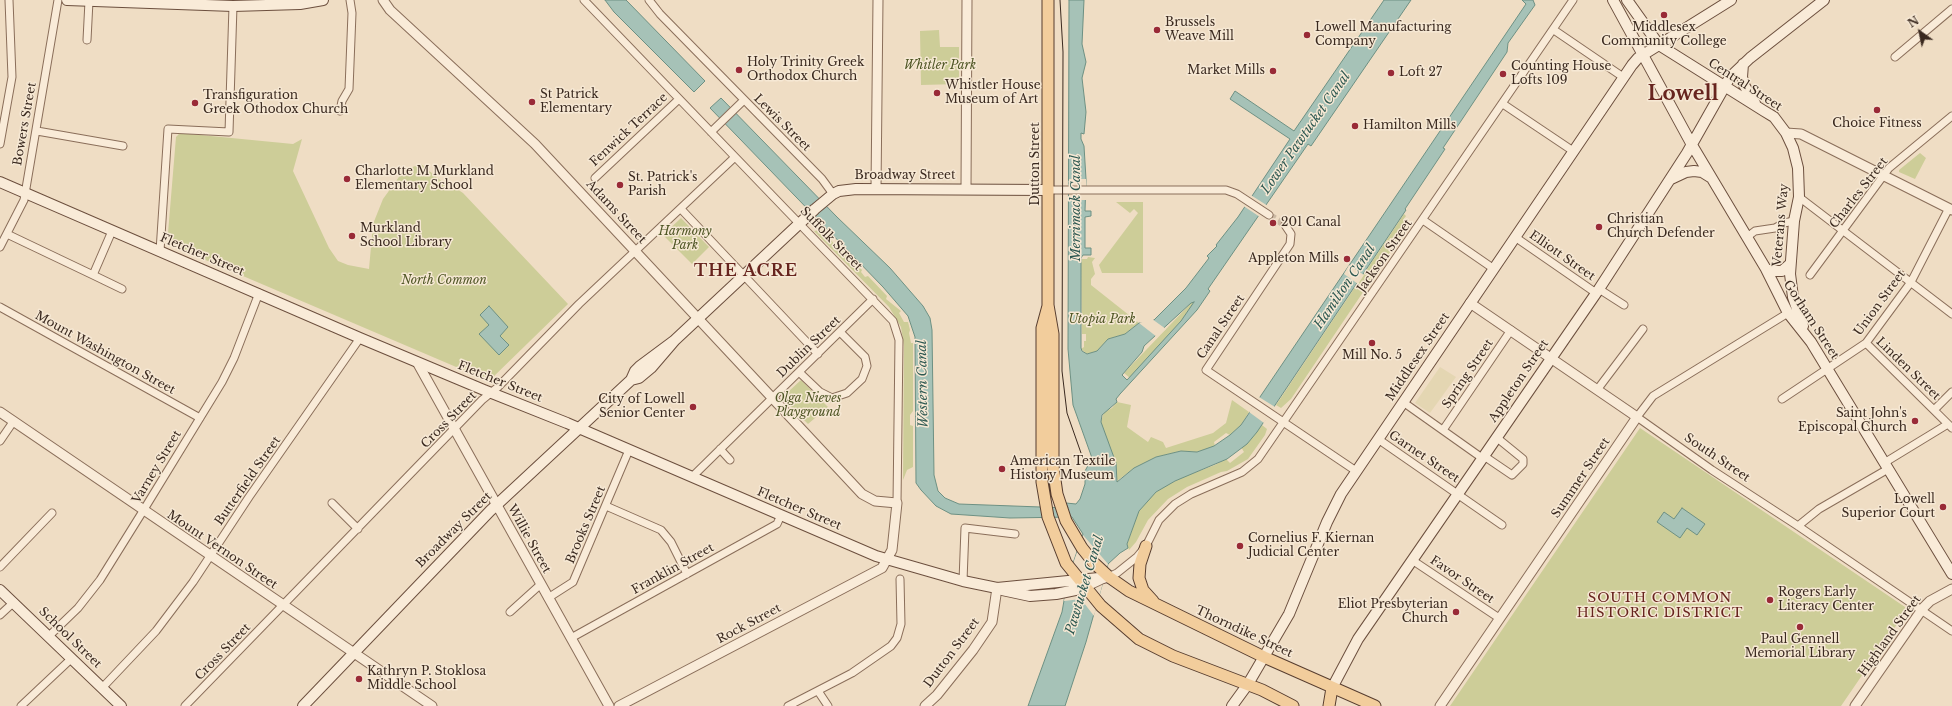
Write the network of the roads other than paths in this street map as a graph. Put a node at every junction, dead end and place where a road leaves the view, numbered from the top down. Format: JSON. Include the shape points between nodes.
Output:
{"nodes":[{"id":1,"x":9,"y":0,"type":"edge"},
{"id":2,"x":58,"y":0,"type":"edge"},
{"id":3,"x":67,"y":0,"type":"edge"},
{"id":4,"x":323,"y":0,"type":"edge"},
{"id":5,"x":350,"y":0,"type":"edge"},
{"id":6,"x":382,"y":0,"type":"edge"},
{"id":7,"x":584,"y":0,"type":"edge"},
{"id":8,"x":649,"y":0,"type":"edge"},
{"id":9,"x":878,"y":0,"type":"edge"},
{"id":10,"x":967,"y":0,"type":"edge"},
{"id":11,"x":1048,"y":0,"type":"edge"},
{"id":12,"x":1573,"y":0,"type":"edge"},
{"id":13,"x":1613,"y":0,"type":"edge"},
{"id":14,"x":1731,"y":0,"type":"edge"},
{"id":15,"x":1824,"y":0,"type":"edge"},
{"id":16,"x":89,"y":1,"type":"junction"},
{"id":17,"x":1631,"y":1,"type":"edge"},
{"id":18,"x":259,"y":3,"type":"edge"},
{"id":19,"x":233,"y":6,"type":"junction"},
{"id":20,"x":1952,"y":10,"type":"edge"},
{"id":21,"x":1554,"y":30,"type":"junction"},
{"id":22,"x":87,"y":40,"type":"dead end"},
{"id":23,"x":1659,"y":45,"type":"junction"},
{"id":24,"x":1643,"y":55,"type":"junction"},
{"id":25,"x":1895,"y":57,"type":"dead end"},
{"id":26,"x":1743,"y":64,"type":"junction"},
{"id":27,"x":1623,"y":77,"type":"junction"},
{"id":28,"x":1724,"y":86,"type":"junction"},
{"id":29,"x":679,"y":99,"type":"junction"},
{"id":30,"x":744,"y":100,"type":"junction"},
{"id":31,"x":1504,"y":104,"type":"junction"},
{"id":32,"x":1758,"y":107,"type":"junction"},
{"id":33,"x":340,"y":111,"type":"dead end"},
{"id":34,"x":1952,"y":116,"type":"edge"},
{"id":35,"x":37,"y":131,"type":"junction"},
{"id":36,"x":711,"y":132,"type":"junction"},
{"id":37,"x":1786,"y":133,"type":"junction"},
{"id":38,"x":0,"y":144,"type":"edge"},
{"id":39,"x":1692,"y":145,"type":"junction"},
{"id":40,"x":123,"y":146,"type":"dead end"},
{"id":41,"x":1573,"y":151,"type":"junction"},
{"id":42,"x":735,"y":157,"type":"junction"},
{"id":43,"x":1884,"y":176,"type":"junction"},
{"id":44,"x":595,"y":178,"type":"dead end"},
{"id":45,"x":1712,"y":179,"type":"junction"},
{"id":46,"x":1670,"y":180,"type":"junction"},
{"id":47,"x":0,"y":182,"type":"edge"},
{"id":48,"x":876,"y":189,"type":"junction"},
{"id":49,"x":966,"y":189,"type":"junction"},
{"id":50,"x":1048,"y":190,"type":"junction"},
{"id":51,"x":25,"y":192,"type":"junction"},
{"id":52,"x":830,"y":196,"type":"junction"},
{"id":53,"x":1799,"y":197,"type":"junction"},
{"id":54,"x":681,"y":209,"type":"junction"},
{"id":55,"x":1951,"y":209,"type":"edge"},
{"id":56,"x":1267,"y":214,"type":"tunnel mouth"},
{"id":57,"x":803,"y":220,"type":"junction"},
{"id":58,"x":1423,"y":220,"type":"junction"},
{"id":59,"x":1794,"y":222,"type":"junction"},
{"id":60,"x":1285,"y":225,"type":"tunnel mouth"},
{"id":61,"x":1843,"y":230,"type":"junction"},
{"id":62,"x":112,"y":231,"type":"junction"},
{"id":63,"x":7,"y":234,"type":"junction"},
{"id":64,"x":1515,"y":237,"type":"junction"},
{"id":65,"x":1747,"y":237,"type":"junction"},
{"id":66,"x":0,"y":247,"type":"edge"},
{"id":67,"x":160,"y":251,"type":"junction"},
{"id":68,"x":636,"y":251,"type":"junction"},
{"id":69,"x":1790,"y":264,"type":"junction"},
{"id":70,"x":1494,"y":269,"type":"junction"},
{"id":71,"x":1766,"y":269,"type":"junction"},
{"id":72,"x":1810,"y":275,"type":"dead end"},
{"id":73,"x":93,"y":276,"type":"junction"},
{"id":74,"x":743,"y":276,"type":"junction"},
{"id":75,"x":1911,"y":282,"type":"junction"},
{"id":76,"x":122,"y":289,"type":"dead end"},
{"id":77,"x":1598,"y":291,"type":"junction"},
{"id":78,"x":259,"y":293,"type":"junction"},
{"id":79,"x":873,"y":299,"type":"junction"},
{"id":80,"x":1470,"y":303,"type":"junction"},
{"id":81,"x":1048,"y":305,"type":"junction"},
{"id":82,"x":1624,"y":305,"type":"dead end"},
{"id":83,"x":0,"y":307,"type":"edge"},
{"id":84,"x":1788,"y":313,"type":"junction"},
{"id":85,"x":1952,"y":314,"type":"edge"},
{"id":86,"x":698,"y":318,"type":"junction"},
{"id":87,"x":1642,"y":329,"type":"dead end"},
{"id":88,"x":1511,"y":330,"type":"junction"},
{"id":89,"x":840,"y":332,"type":"junction"},
{"id":90,"x":360,"y":338,"type":"junction"},
{"id":91,"x":1810,"y":342,"type":"junction"},
{"id":92,"x":1866,"y":343,"type":"junction"},
{"id":93,"x":818,"y":354,"type":"junction"},
{"id":94,"x":1550,"y":358,"type":"junction"},
{"id":95,"x":417,"y":362,"type":"junction"},
{"id":96,"x":1826,"y":368,"type":"junction"},
{"id":97,"x":800,"y":372,"type":"junction"},
{"id":98,"x":1597,"y":390,"type":"junction"},
{"id":99,"x":1952,"y":392,"type":"edge"},
{"id":100,"x":491,"y":393,"type":"junction"},
{"id":101,"x":773,"y":398,"type":"junction"},
{"id":102,"x":1782,"y":399,"type":"dead end"},
{"id":103,"x":1403,"y":402,"type":"junction"},
{"id":104,"x":1934,"y":410,"type":"junction"},
{"id":105,"x":0,"y":412,"type":"edge"},
{"id":106,"x":1637,"y":417,"type":"junction"},
{"id":107,"x":200,"y":418,"type":"junction"},
{"id":108,"x":14,"y":422,"type":"junction"},
{"id":109,"x":1284,"y":422,"type":"junction"},
{"id":110,"x":1950,"y":426,"type":"edge"},
{"id":111,"x":579,"y":428,"type":"junction"},
{"id":112,"x":455,"y":429,"type":"junction"},
{"id":113,"x":1443,"y":430,"type":"junction"},
{"id":114,"x":1496,"y":437,"type":"junction"},
{"id":115,"x":1378,"y":439,"type":"junction"},
{"id":116,"x":0,"y":441,"type":"edge"},
{"id":117,"x":720,"y":449,"type":"junction"},
{"id":118,"x":629,"y":450,"type":"junction"},
{"id":119,"x":1483,"y":457,"type":"junction"},
{"id":120,"x":730,"y":460,"type":"dead end"},
{"id":121,"x":1886,"y":466,"type":"junction"},
{"id":122,"x":1356,"y":471,"type":"junction"},
{"id":123,"x":692,"y":477,"type":"junction"},
{"id":124,"x":1458,"y":494,"type":"junction"},
{"id":125,"x":332,"y":503,"type":"dead end"},
{"id":126,"x":898,"y":503,"type":"junction"},
{"id":127,"x":497,"y":504,"type":"junction"},
{"id":128,"x":606,"y":506,"type":"junction"},
{"id":129,"x":143,"y":511,"type":"junction"},
{"id":130,"x":52,"y":513,"type":"dead end"},
{"id":131,"x":781,"y":515,"type":"junction"},
{"id":132,"x":1502,"y":525,"type":"dead end"},
{"id":133,"x":1798,"y":526,"type":"junction"},
{"id":134,"x":358,"y":529,"type":"junction"},
{"id":135,"x":1014,"y":534,"type":"dead end"},
{"id":136,"x":1146,"y":546,"type":"junction"},
{"id":137,"x":210,"y":557,"type":"junction"},
{"id":138,"x":887,"y":560,"type":"junction"},
{"id":139,"x":1412,"y":560,"type":"junction"},
{"id":140,"x":0,"y":567,"type":"edge"},
{"id":141,"x":687,"y":574,"type":"junction"},
{"id":142,"x":1952,"y":574,"type":"edge"},
{"id":143,"x":1106,"y":577,"type":"junction"},
{"id":144,"x":900,"y":579,"type":"dead end"},
{"id":145,"x":963,"y":581,"type":"junction"},
{"id":146,"x":541,"y":584,"type":"junction"},
{"id":147,"x":1082,"y":584,"type":"junction"},
{"id":148,"x":997,"y":588,"type":"junction"},
{"id":149,"x":1952,"y":589,"type":"edge"},
{"id":150,"x":0,"y":590,"type":"edge"},
{"id":151,"x":548,"y":598,"type":"junction"},
{"id":152,"x":14,"y":602,"type":"junction"},
{"id":153,"x":283,"y":606,"type":"junction"},
{"id":154,"x":1158,"y":606,"type":"junction"},
{"id":155,"x":1922,"y":610,"type":"junction"},
{"id":156,"x":510,"y":612,"type":"dead end"},
{"id":157,"x":0,"y":615,"type":"edge"},
{"id":158,"x":1499,"y":618,"type":"junction"},
{"id":159,"x":1952,"y":632,"type":"edge"},
{"id":160,"x":49,"y":636,"type":"junction"},
{"id":161,"x":571,"y":638,"type":"junction"},
{"id":162,"x":354,"y":652,"type":"junction"},
{"id":163,"x":1264,"y":657,"type":"junction"},
{"id":164,"x":72,"y":658,"type":"junction"},
{"id":165,"x":1248,"y":684,"type":"junction"},
{"id":166,"x":102,"y":688,"type":"junction"},
{"id":167,"x":1332,"y":688,"type":"junction"},
{"id":168,"x":818,"y":691,"type":"junction"},
{"id":169,"x":1277,"y":699,"type":"junction"},
{"id":170,"x":21,"y":706,"type":"edge"},
{"id":171,"x":121,"y":706,"type":"edge"},
{"id":172,"x":185,"y":706,"type":"edge"},
{"id":173,"x":303,"y":706,"type":"edge"},
{"id":174,"x":432,"y":706,"type":"edge"},
{"id":175,"x":609,"y":706,"type":"edge"},
{"id":176,"x":619,"y":706,"type":"edge"},
{"id":177,"x":788,"y":706,"type":"edge"},
{"id":178,"x":828,"y":706,"type":"edge"},
{"id":179,"x":925,"y":706,"type":"edge"},
{"id":180,"x":1232,"y":706,"type":"edge"},
{"id":181,"x":1286,"y":706,"type":"edge"},
{"id":182,"x":1293,"y":706,"type":"edge"},
{"id":183,"x":1329,"y":706,"type":"edge"},
{"id":184,"x":1375,"y":706,"type":"edge"},
{"id":185,"x":1440,"y":706,"type":"edge"},
{"id":186,"x":1855,"y":706,"type":"edge"}],
"edges":[{"from":1,"to":38,"type":"street","via":[[12,77]]},
{"from":2,"to":35,"type":"street","name":"Bowers Street"},
{"from":3,"to":16,"type":"main road"},
{"from":4,"to":18,"type":"main road","via":[[300,4]]},
{"from":5,"to":33,"type":"street","via":[[350,89],[342,101]]},
{"from":6,"to":68,"type":"street","name":"Adams Street","via":[[535,144]]},
{"from":7,"to":29,"type":"street","name":"Suffolk Street"},
{"from":8,"to":30,"type":"street","name":"Lewis Street"},
{"from":9,"to":48,"type":"street"},
{"from":10,"to":49,"type":"street"},
{"from":11,"to":50,"type":"main road","name":"Dutton Street"},
{"from":12,"to":21,"type":"street","name":"Jackson Street"},
{"from":13,"to":24,"type":"main road"},
{"from":14,"to":23,"type":"main road","name":"Middlesex Street"},
{"from":15,"to":26,"type":"main road","name":"Appleton Street"},
{"from":16,"to":19,"type":"main road"},
{"from":16,"to":22,"type":"street"},
{"from":17,"to":23,"type":"main road","name":"Central Street"},
{"from":18,"to":19,"type":"main road"},
{"from":19,"to":67,"type":"street","via":[[229,132],[168,129]]},
{"from":20,"to":25,"type":"street"},
{"from":21,"to":27,"type":"street"},
{"from":21,"to":31,"type":"street","name":"Jackson Street"},
{"from":23,"to":24,"type":"main road","name":"Middlesex Street"},
{"from":23,"to":28,"type":"main road","name":"Central Street"},
{"from":24,"to":27,"type":"main road","name":"Middlesex Street"},
{"from":24,"to":39,"type":"main road","name":"Gorham Street"},
{"from":26,"to":28,"type":"main road","name":"Appleton Street"},
{"from":26,"to":32,"type":"main road","via":[[1744,85]]},
{"from":27,"to":41,"type":"main road","name":"Middlesex Street"},
{"from":28,"to":32,"type":"main road","name":"Central Street"},
{"from":28,"to":39,"type":"main road","name":"Appleton Street"},
{"from":29,"to":36,"type":"street","name":"Suffolk Street"},
{"from":29,"to":44,"type":"street","name":"Fenwick Terrace"},
{"from":30,"to":36,"type":"street"},
{"from":30,"to":52,"type":"street","name":"Lewis Street","via":[[822,179]]},
{"from":31,"to":41,"type":"street"},
{"from":31,"to":58,"type":"street","name":"Jackson Street"},
{"from":32,"to":37,"type":"main road","name":"Central Street","via":[[1774,117]]},
{"from":34,"to":43,"type":"street","name":"Charles Street","via":[[1889,168]]},
{"from":35,"to":40,"type":"street"},
{"from":35,"to":51,"type":"street","name":"Bowers Street"},
{"from":36,"to":42,"type":"street","name":"Suffolk Street"},
{"from":37,"to":43,"type":"street","via":[[1801,134]]},
{"from":37,"to":53,"type":"main road","name":"Veterans Way","via":[[1795,153]]},
{"from":39,"to":45,"type":"main road","name":"Gorham Street"},
{"from":39,"to":46,"type":"main road","name":"Appleton Street"},
{"from":41,"to":64,"type":"main road","name":"Middlesex Street"},
{"from":42,"to":54,"type":"street","name":"Cross Street"},
{"from":42,"to":57,"type":"street","name":"Suffolk Street"},
{"from":43,"to":55,"type":"street"},
{"from":43,"to":61,"type":"street","name":"Charles Street"},
{"from":45,"to":46,"type":"main road","via":[[1702,172],[1694,171]]},
{"from":45,"to":65,"type":"main road","name":"Gorham Street"},
{"from":46,"to":77,"type":"main road","name":"Appleton Street"},
{"from":47,"to":51,"type":"main road","name":"Fletcher Street"},
{"from":48,"to":49,"type":"main road","name":"Broadway Street"},
{"from":48,"to":52,"type":"main road","name":"Broadway Street","via":[[848,189]]},
{"from":49,"to":50,"type":"main road","name":"Broadway Street"},
{"from":50,"to":56,"type":"street","via":[[1231,191]]},
{"from":50,"to":81,"type":"main road","name":"Dutton Street"},
{"from":51,"to":62,"type":"main road","name":"Fletcher Street"},
{"from":51,"to":63,"type":"street","name":"Bowers Street","via":[[24,200]]},
{"from":52,"to":57,"type":"main road","name":"Broadway Street"},
{"from":53,"to":59,"type":"main road","name":"Veterans Way"},
{"from":53,"to":61,"type":"street"},
{"from":54,"to":68,"type":"street","name":"Cross Street"},
{"from":54,"to":74,"type":"street"},
{"from":55,"to":75,"type":"street","name":"Union Street"},
{"from":57,"to":74,"type":"main road","name":"Broadway Street"},
{"from":57,"to":79,"type":"street","name":"Suffolk Street"},
{"from":58,"to":70,"type":"street"},
{"from":58,"to":109,"type":"street","name":"Jackson Street"},
{"from":59,"to":65,"type":"street","via":[[1755,231]]},
{"from":59,"to":69,"type":"main road","name":"Veterans Way"},
{"from":60,"to":109,"type":"street","name":"Canal Street","via":[[1292,236],[1289,246],[1206,370]]},
{"from":61,"to":72,"type":"street","name":"Charles Street"},
{"from":61,"to":75,"type":"street"},
{"from":62,"to":67,"type":"main road","name":"Fletcher Street"},
{"from":62,"to":73,"type":"street"},
{"from":63,"to":66,"type":"street","name":"Bowers Street"},
{"from":63,"to":73,"type":"street"},
{"from":64,"to":70,"type":"main road","name":"Middlesex Street"},
{"from":64,"to":77,"type":"street","name":"Elliott Street"},
{"from":65,"to":71,"type":"main road","name":"Gorham Street"},
{"from":67,"to":78,"type":"main road","name":"Fletcher Street"},
{"from":68,"to":86,"type":"street","name":"Adams Street"},
{"from":68,"to":100,"type":"street","name":"Cross Street","via":[[579,304]]},
{"from":69,"to":71,"type":"main road","via":[[1776,272]]},
{"from":69,"to":91,"type":"main road","name":"Veterans Way","via":[[1793,297]]},
{"from":70,"to":80,"type":"main road","name":"Middlesex Street"},
{"from":71,"to":84,"type":"main road","name":"Gorham Street"},
{"from":73,"to":76,"type":"street"},
{"from":74,"to":86,"type":"main road","name":"Broadway Street"},
{"from":74,"to":93,"type":"street"},
{"from":75,"to":85,"type":"street"},
{"from":75,"to":92,"type":"street","name":"Union Street"},
{"from":77,"to":82,"type":"street","name":"Elliott Street"},
{"from":77,"to":94,"type":"main road","name":"Appleton Street"},
{"from":78,"to":90,"type":"main road","name":"Fletcher Street"},
{"from":78,"to":107,"type":"street","name":"Varney Street","via":[[234,358]]},
{"from":79,"to":89,"type":"street","name":"Dublin Street"},
{"from":79,"to":126,"type":"street","name":"Suffolk Street","via":[[893,321],[899,340]]},
{"from":80,"to":88,"type":"street","name":"South Street"},
{"from":80,"to":103,"type":"main road","name":"Middlesex Street"},
{"from":81,"to":143,"type":"main road","name":"Dutton Street","via":[[1053,334],[1053,466],[1056,490],[1063,512],[1080,544]]},
{"from":81,"to":147,"type":"main road","name":"Dutton Street","via":[[1042,328],[1041,467],[1047,512],[1059,549],[1070,570]]},
{"from":83,"to":107,"type":"street","name":"Mount Washington Street"},
{"from":84,"to":91,"type":"main road","name":"Gorham Street"},
{"from":84,"to":106,"type":"street","name":"Summer Street","via":[[1653,396]]},
{"from":86,"to":101,"type":"street","name":"Adams Street"},
{"from":86,"to":111,"type":"main road","name":"Broadway Street","via":[[675,340],[640,366],[631,380]]},
{"from":87,"to":98,"type":"street"},
{"from":88,"to":94,"type":"street","name":"South Street"},
{"from":88,"to":113,"type":"street","name":"Spring Street"},
{"from":89,"to":93,"type":"street","name":"Dublin Street"},
{"from":89,"to":97,"type":"street","via":[[865,357],[867,366],[862,379],[847,393],[832,398],[820,392]]},
{"from":90,"to":95,"type":"main road","name":"Fletcher Street"},
{"from":90,"to":137,"type":"street","name":"Butterfield Street"},
{"from":91,"to":96,"type":"main road","name":"Gorham Street"},
{"from":92,"to":96,"type":"street","name":"Union Street"},
{"from":92,"to":104,"type":"street","name":"Linden Street"},
{"from":93,"to":97,"type":"street","name":"Dublin Street"},
{"from":94,"to":98,"type":"street","name":"South Street"},
{"from":94,"to":114,"type":"main road","name":"Appleton Street"},
{"from":95,"to":100,"type":"main road","name":"Fletcher Street"},
{"from":95,"to":112,"type":"street","name":"Willie Street"},
{"from":96,"to":102,"type":"street","name":"Union Street"},
{"from":96,"to":121,"type":"main road","name":"Gorham Street"},
{"from":97,"to":101,"type":"street","name":"Dublin Street"},
{"from":98,"to":106,"type":"street","name":"South Street"},
{"from":99,"to":104,"type":"street"},
{"from":100,"to":111,"type":"main road","name":"Fletcher Street"},
{"from":100,"to":112,"type":"street","name":"Cross Street"},
{"from":101,"to":117,"type":"street","name":"Dublin Street"},
{"from":101,"to":126,"type":"street","name":"Adams Street","via":[[862,494],[875,501]]},
{"from":103,"to":113,"type":"street"},
{"from":103,"to":115,"type":"main road","name":"Middlesex Street"},
{"from":104,"to":110,"type":"street","name":"Linden Street"},
{"from":105,"to":108,"type":"street","name":"Mount Vernon Street"},
{"from":106,"to":133,"type":"street","name":"South Street"},
{"from":106,"to":158,"type":"street","name":"Summer Street"},
{"from":107,"to":129,"type":"street","name":"Varney Street"},
{"from":108,"to":116,"type":"street"},
{"from":108,"to":129,"type":"street","name":"Mount Vernon Street"},
{"from":109,"to":122,"type":"street","name":"Canal Street"},
{"from":109,"to":136,"type":"street","name":"Jackson Street","via":[[1250,467],[1187,496],[1168,510],[1157,524]]},
{"from":110,"to":121,"type":"street"},
{"from":111,"to":118,"type":"main road","name":"Fletcher Street"},
{"from":111,"to":127,"type":"main road","name":"Broadway Street"},
{"from":112,"to":127,"type":"street","name":"Willie Street"},
{"from":112,"to":134,"type":"street","name":"Cross Street"},
{"from":113,"to":119,"type":"street"},
{"from":114,"to":119,"type":"main road","name":"Appleton Street"},
{"from":114,"to":119,"type":"street","via":[[1523,459],[1523,464],[1512,475]]},
{"from":115,"to":122,"type":"main road","name":"Middlesex Street"},
{"from":115,"to":124,"type":"street","name":"Garnet Street"},
{"from":117,"to":120,"type":"street"},
{"from":117,"to":123,"type":"street","name":"Dublin Street"},
{"from":118,"to":123,"type":"main road","name":"Fletcher Street"},
{"from":118,"to":128,"type":"street","name":"Brooks Street"},
{"from":119,"to":124,"type":"main road","name":"Appleton Street"},
{"from":121,"to":133,"type":"street","via":[[1819,509]]},
{"from":121,"to":142,"type":"main road","name":"Gorham Street"},
{"from":122,"to":163,"type":"main road","name":"Middlesex Street","via":[[1332,510],[1289,614]]},
{"from":123,"to":131,"type":"main road","name":"Fletcher Street"},
{"from":124,"to":132,"type":"street","name":"Garnet Street"},
{"from":124,"to":139,"type":"main road","name":"Appleton Street"},
{"from":125,"to":134,"type":"street"},
{"from":126,"to":138,"type":"street","name":"Suffolk Street","via":[[892,550]]},
{"from":127,"to":146,"type":"street","name":"Willie Street"},
{"from":127,"to":162,"type":"main road","name":"Broadway Street"},
{"from":128,"to":141,"type":"street","via":[[661,530]]},
{"from":128,"to":151,"type":"street","name":"Brooks Street","via":[[573,582]]},
{"from":129,"to":137,"type":"street","name":"Mount Vernon Street"},
{"from":129,"to":160,"type":"street","name":"Varney Street","via":[[100,580],[78,608]]},
{"from":130,"to":140,"type":"street"},
{"from":131,"to":138,"type":"main road","name":"Fletcher Street"},
{"from":131,"to":141,"type":"street","name":"Franklin Street","via":[[777,524]]},
{"from":133,"to":155,"type":"street","name":"South Street"},
{"from":134,"to":153,"type":"street","name":"Cross Street"},
{"from":135,"to":145,"type":"street","via":[[965,528]]},
{"from":136,"to":143,"type":"street","name":"Jackson Street","via":[[1133,561]]},
{"from":136,"to":154,"type":"main road","via":[[1140,564],[1139,578],[1145,592]]},
{"from":137,"to":153,"type":"street","name":"Mount Vernon Street"},
{"from":137,"to":166,"type":"street","name":"Butterfield Street","via":[[156,631]]},
{"from":138,"to":145,"type":"main road","name":"Fletcher Street"},
{"from":138,"to":176,"type":"street","name":"Rock Street","via":[[882,568]]},
{"from":139,"to":158,"type":"street","name":"Favor Street"},
{"from":139,"to":167,"type":"main road","name":"Appleton Street","via":[[1358,639]]},
{"from":141,"to":161,"type":"street","name":"Franklin Street"},
{"from":143,"to":147,"type":"main road","name":"Fletcher Street"},
{"from":143,"to":154,"type":"main road","name":"Thorndike Street"},
{"from":144,"to":168,"type":"street","via":[[901,624],[897,638],[891,646],[852,673]]},
{"from":145,"to":148,"type":"main road","name":"Fletcher Street"},
{"from":146,"to":151,"type":"street","name":"Willie Street"},
{"from":146,"to":156,"type":"street"},
{"from":147,"to":148,"type":"main road","name":"Fletcher Street","via":[[1067,582]]},
{"from":147,"to":148,"type":"main road","name":"Fletcher Street","via":[[1066,592],[1038,596],[1022,596]]},
{"from":147,"to":165,"type":"main road","via":[[1139,639],[1173,656]]},
{"from":148,"to":179,"type":"street","name":"Dutton Street","via":[[992,622],[973,650]]},
{"from":149,"to":155,"type":"street","name":"Highland Street","via":[[1930,601]]},
{"from":150,"to":152,"type":"main road","name":"School Street"},
{"from":151,"to":161,"type":"street","name":"Willie Street"},
{"from":152,"to":157,"type":"street"},
{"from":152,"to":160,"type":"main road","name":"School Street"},
{"from":153,"to":162,"type":"street","name":"Mount Vernon Street"},
{"from":153,"to":172,"type":"street","name":"Cross Street"},
{"from":154,"to":163,"type":"main road","name":"Thorndike Street"},
{"from":155,"to":159,"type":"street","name":"South Street"},
{"from":155,"to":186,"type":"street","name":"Highland Street"},
{"from":158,"to":185,"type":"street","name":"Summer Street"},
{"from":160,"to":164,"type":"main road","name":"School Street"},
{"from":161,"to":175,"type":"street","name":"Willie Street"},
{"from":162,"to":173,"type":"main road","name":"Broadway Street"},
{"from":162,"to":174,"type":"street","name":"Mount Vernon Street"},
{"from":163,"to":165,"type":"main road","name":"Middlesex Street"},
{"from":163,"to":167,"type":"main road","name":"Thorndike Street"},
{"from":164,"to":166,"type":"main road","name":"School Street"},
{"from":164,"to":170,"type":"street"},
{"from":165,"to":169,"type":"main road"},
{"from":165,"to":180,"type":"main road","name":"Middlesex Street"},
{"from":166,"to":171,"type":"main road","name":"School Street"},
{"from":167,"to":183,"type":"main road"},
{"from":167,"to":184,"type":"main road","name":"Thorndike Street"},
{"from":168,"to":177,"type":"street"},
{"from":168,"to":178,"type":"street"},
{"from":169,"to":181,"type":"main road"},
{"from":169,"to":182,"type":"main road"}]}
